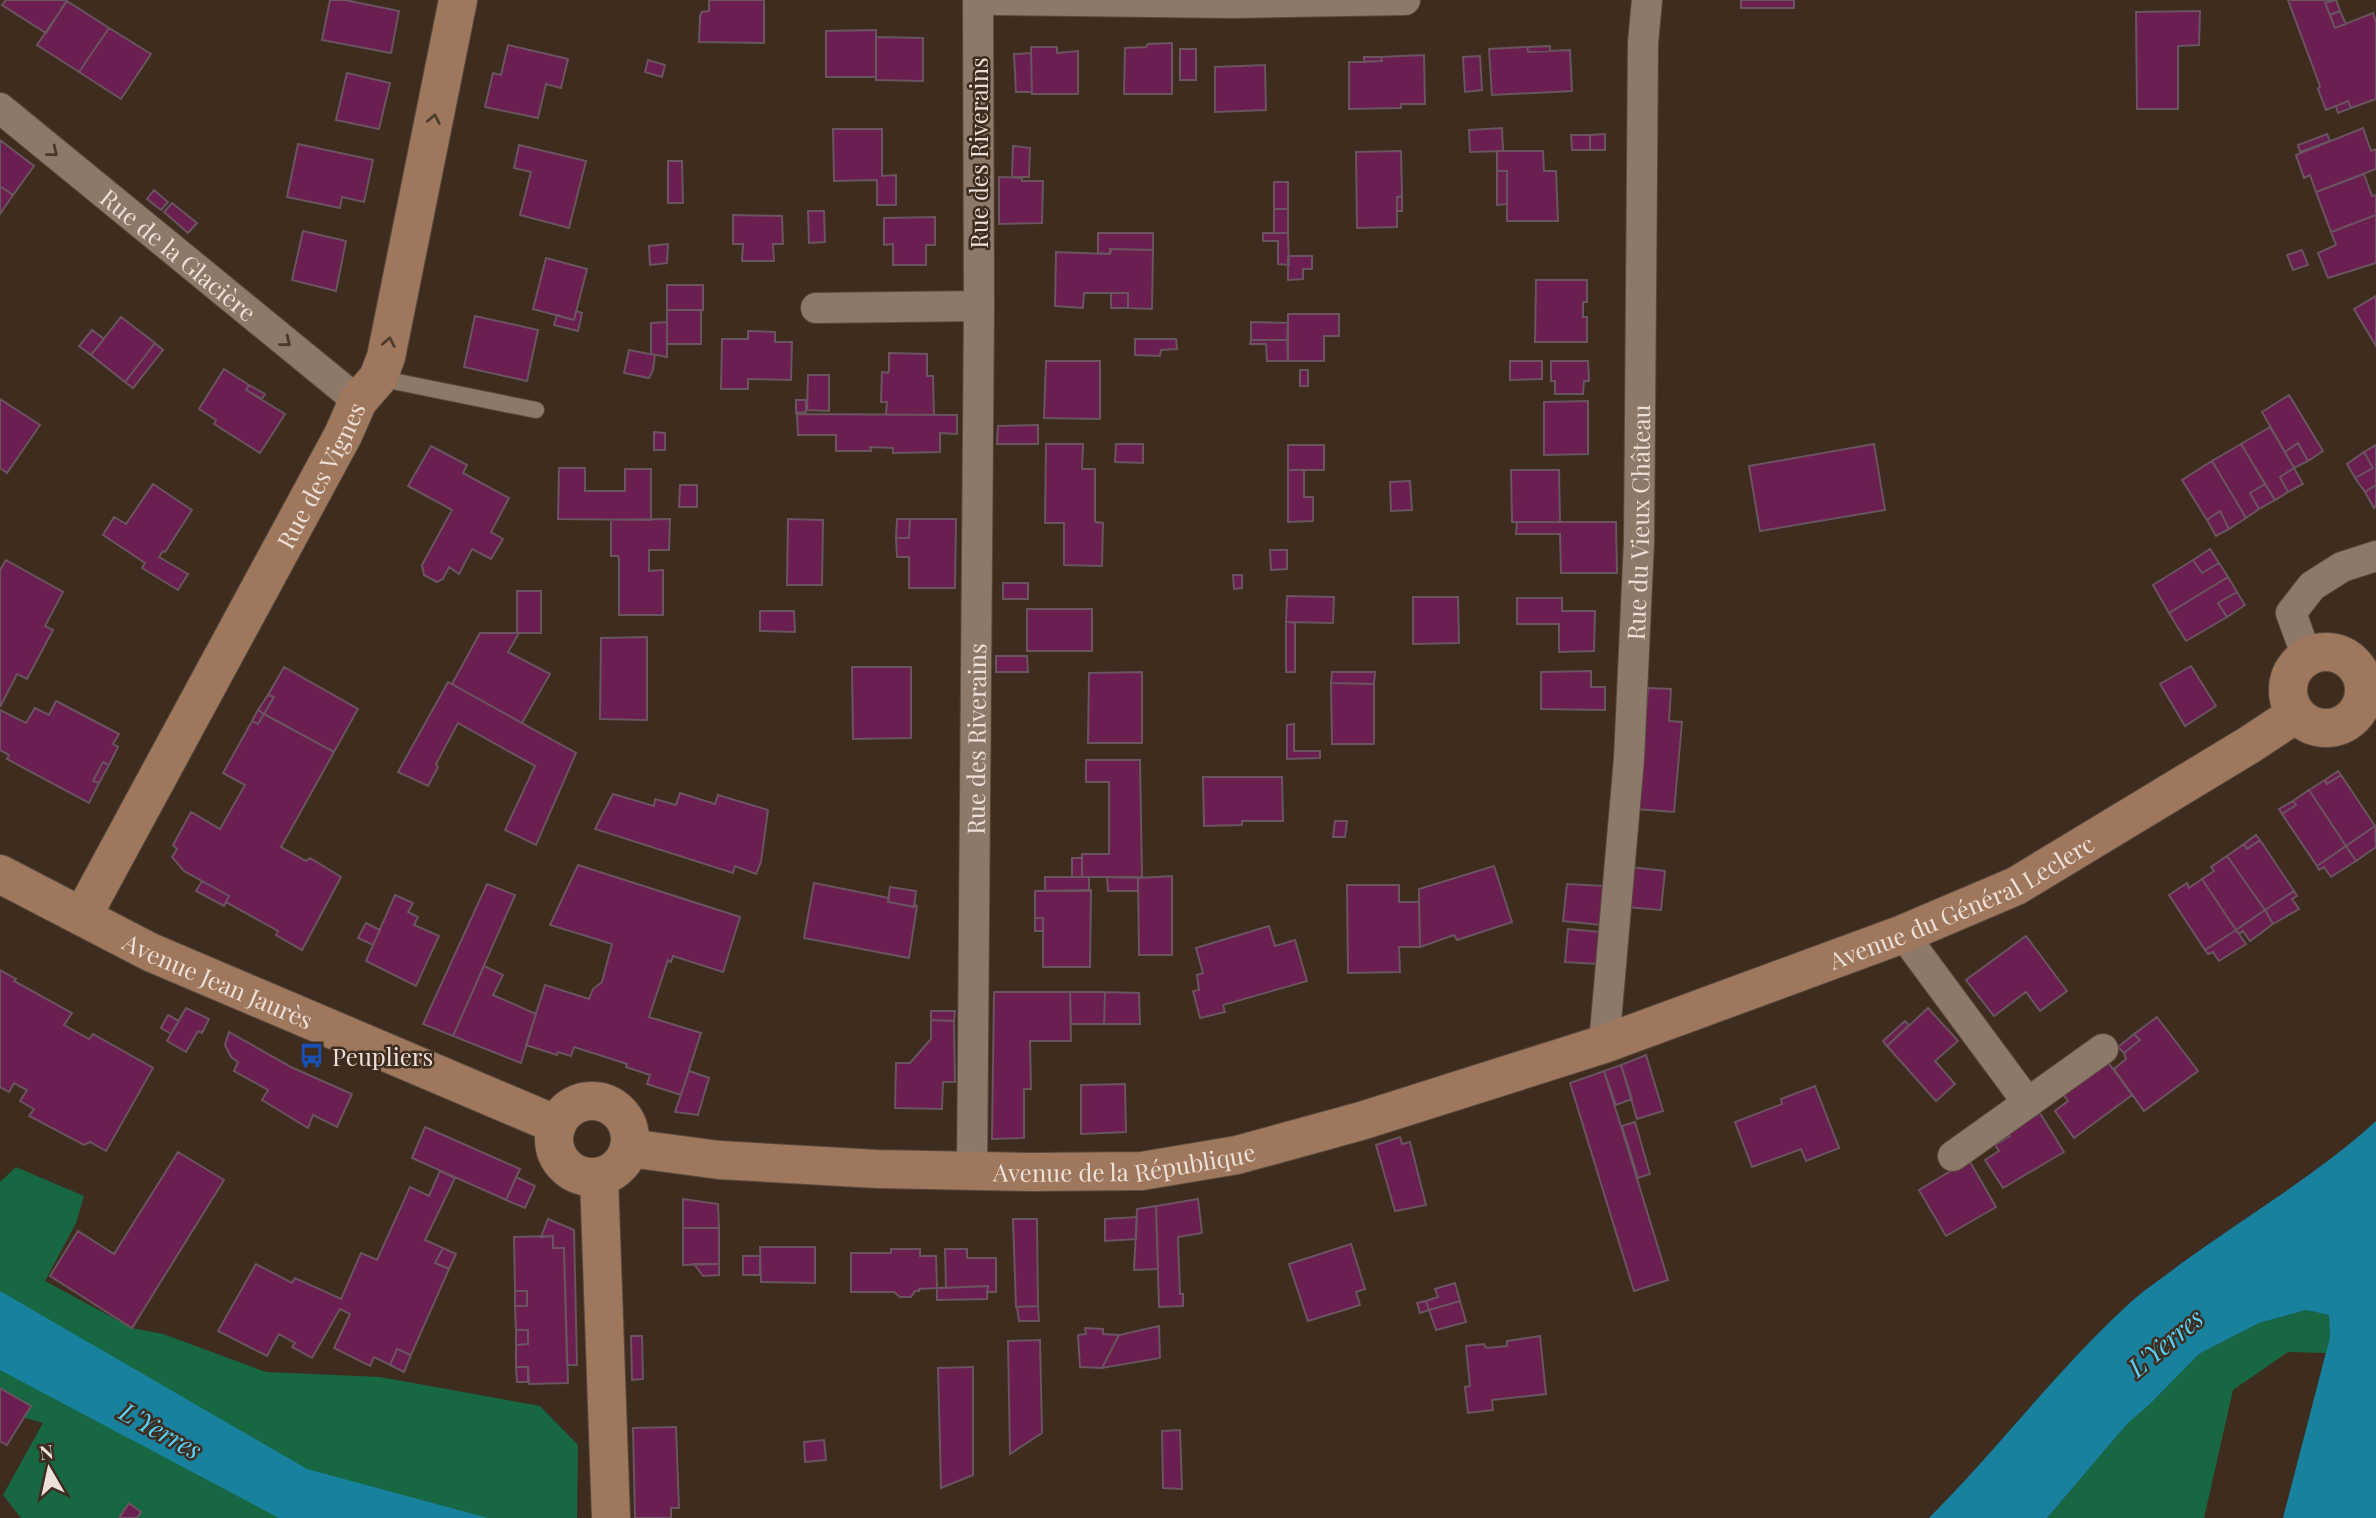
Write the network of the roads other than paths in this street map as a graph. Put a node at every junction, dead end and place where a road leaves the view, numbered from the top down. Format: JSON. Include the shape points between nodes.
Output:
{"nodes":[{"id":1,"x":458,"y":0,"type":"edge"},
{"id":2,"x":978,"y":0,"type":"edge"},
{"id":3,"x":997,"y":0,"type":"edge"},
{"id":4,"x":1405,"y":0,"type":"edge"},
{"id":5,"x":1647,"y":0,"type":"edge"},
{"id":6,"x":0,"y":108,"type":"edge"},
{"id":7,"x":979,"y":306,"type":"junction"},
{"id":8,"x":816,"y":308,"type":"dead end"},
{"id":9,"x":368,"y":389,"type":"junction"},
{"id":10,"x":536,"y":410,"type":"dead end"},
{"id":11,"x":2376,"y":555,"type":"edge"},
{"id":12,"x":2307,"y":657,"type":"junction"},
{"id":13,"x":2369,"y":671,"type":"edge"},
{"id":14,"x":2296,"y":714,"type":"junction"},
{"id":15,"x":0,"y":874,"type":"edge"},
{"id":16,"x":83,"y":915,"type":"junction"},
{"id":17,"x":1903,"y":934,"type":"junction"},
{"id":18,"x":1604,"y":1044,"type":"junction"},
{"id":19,"x":2103,"y":1049,"type":"dead end"},
{"id":20,"x":2028,"y":1103,"type":"junction"},
{"id":21,"x":557,"y":1125,"type":"junction"},
{"id":22,"x":629,"y":1148,"type":"junction"},
{"id":23,"x":1953,"y":1156,"type":"dead end"},
{"id":24,"x":972,"y":1171,"type":"junction"},
{"id":25,"x":600,"y":1177,"type":"junction"},
{"id":26,"x":611,"y":1513,"type":"edge"}],
"edges":[{"from":9,"to":1,"type":"street","name":"Rue des Vignes","one_way":true,"via":[[386,357]]},
{"from":2,"to":7,"type":"street","name":"Rue des Riverains"},
{"from":3,"to":4,"type":"street"},
{"from":5,"to":18,"type":"street","name":"Rue du Vieux Château","via":[[1638,568],[1629,759]]},
{"from":6,"to":9,"type":"street","name":"Rue de la Glacière","one_way":true},
{"from":7,"to":8,"type":"street"},
{"from":7,"to":24,"type":"street","name":"Rue des Riverains"},
{"from":9,"to":10,"type":"lane"},
{"from":9,"to":16,"type":"street","name":"Rue des Vignes"},
{"from":11,"to":12,"type":"street","via":[[2342,567],[2312,586],[2291,613]]},
{"from":12,"to":13,"type":"street","via":[[2332,652]]},
{"from":12,"to":14,"type":"street","via":[[2290,676],[2290,702]]},
{"from":13,"to":14,"type":"street","via":[[2363,699],[2350,720],[2328,728],[2305,722]]},
{"from":14,"to":17,"type":"street","name":"Avenue du Général Leclerc","via":[[2016,886]]},
{"from":15,"to":16,"type":"street","name":"Avenue Jean Jaurès"},
{"from":16,"to":21,"type":"street","name":"Avenue Jean Jaurès","via":[[150,952]]},
{"from":17,"to":18,"type":"street","name":"Avenue du Général Leclerc"},
{"from":17,"to":20,"type":"street"},
{"from":18,"to":24,"type":"street","name":"Avenue de la République","via":[[1237,1155],[1142,1171]]},
{"from":19,"to":20,"type":"street"},
{"from":20,"to":23,"type":"street"},
{"from":21,"to":22,"type":"street","via":[[573,1106],[585,1102],[609,1105],[626,1123]]},
{"from":21,"to":25,"type":"street","via":[[555,1149],[560,1160],[579,1175]]},
{"from":22,"to":24,"type":"street","name":"Avenue de la République","via":[[719,1160]]},
{"from":22,"to":25,"type":"street","via":[[620,1165]]},
{"from":25,"to":26,"type":"street"}]}
